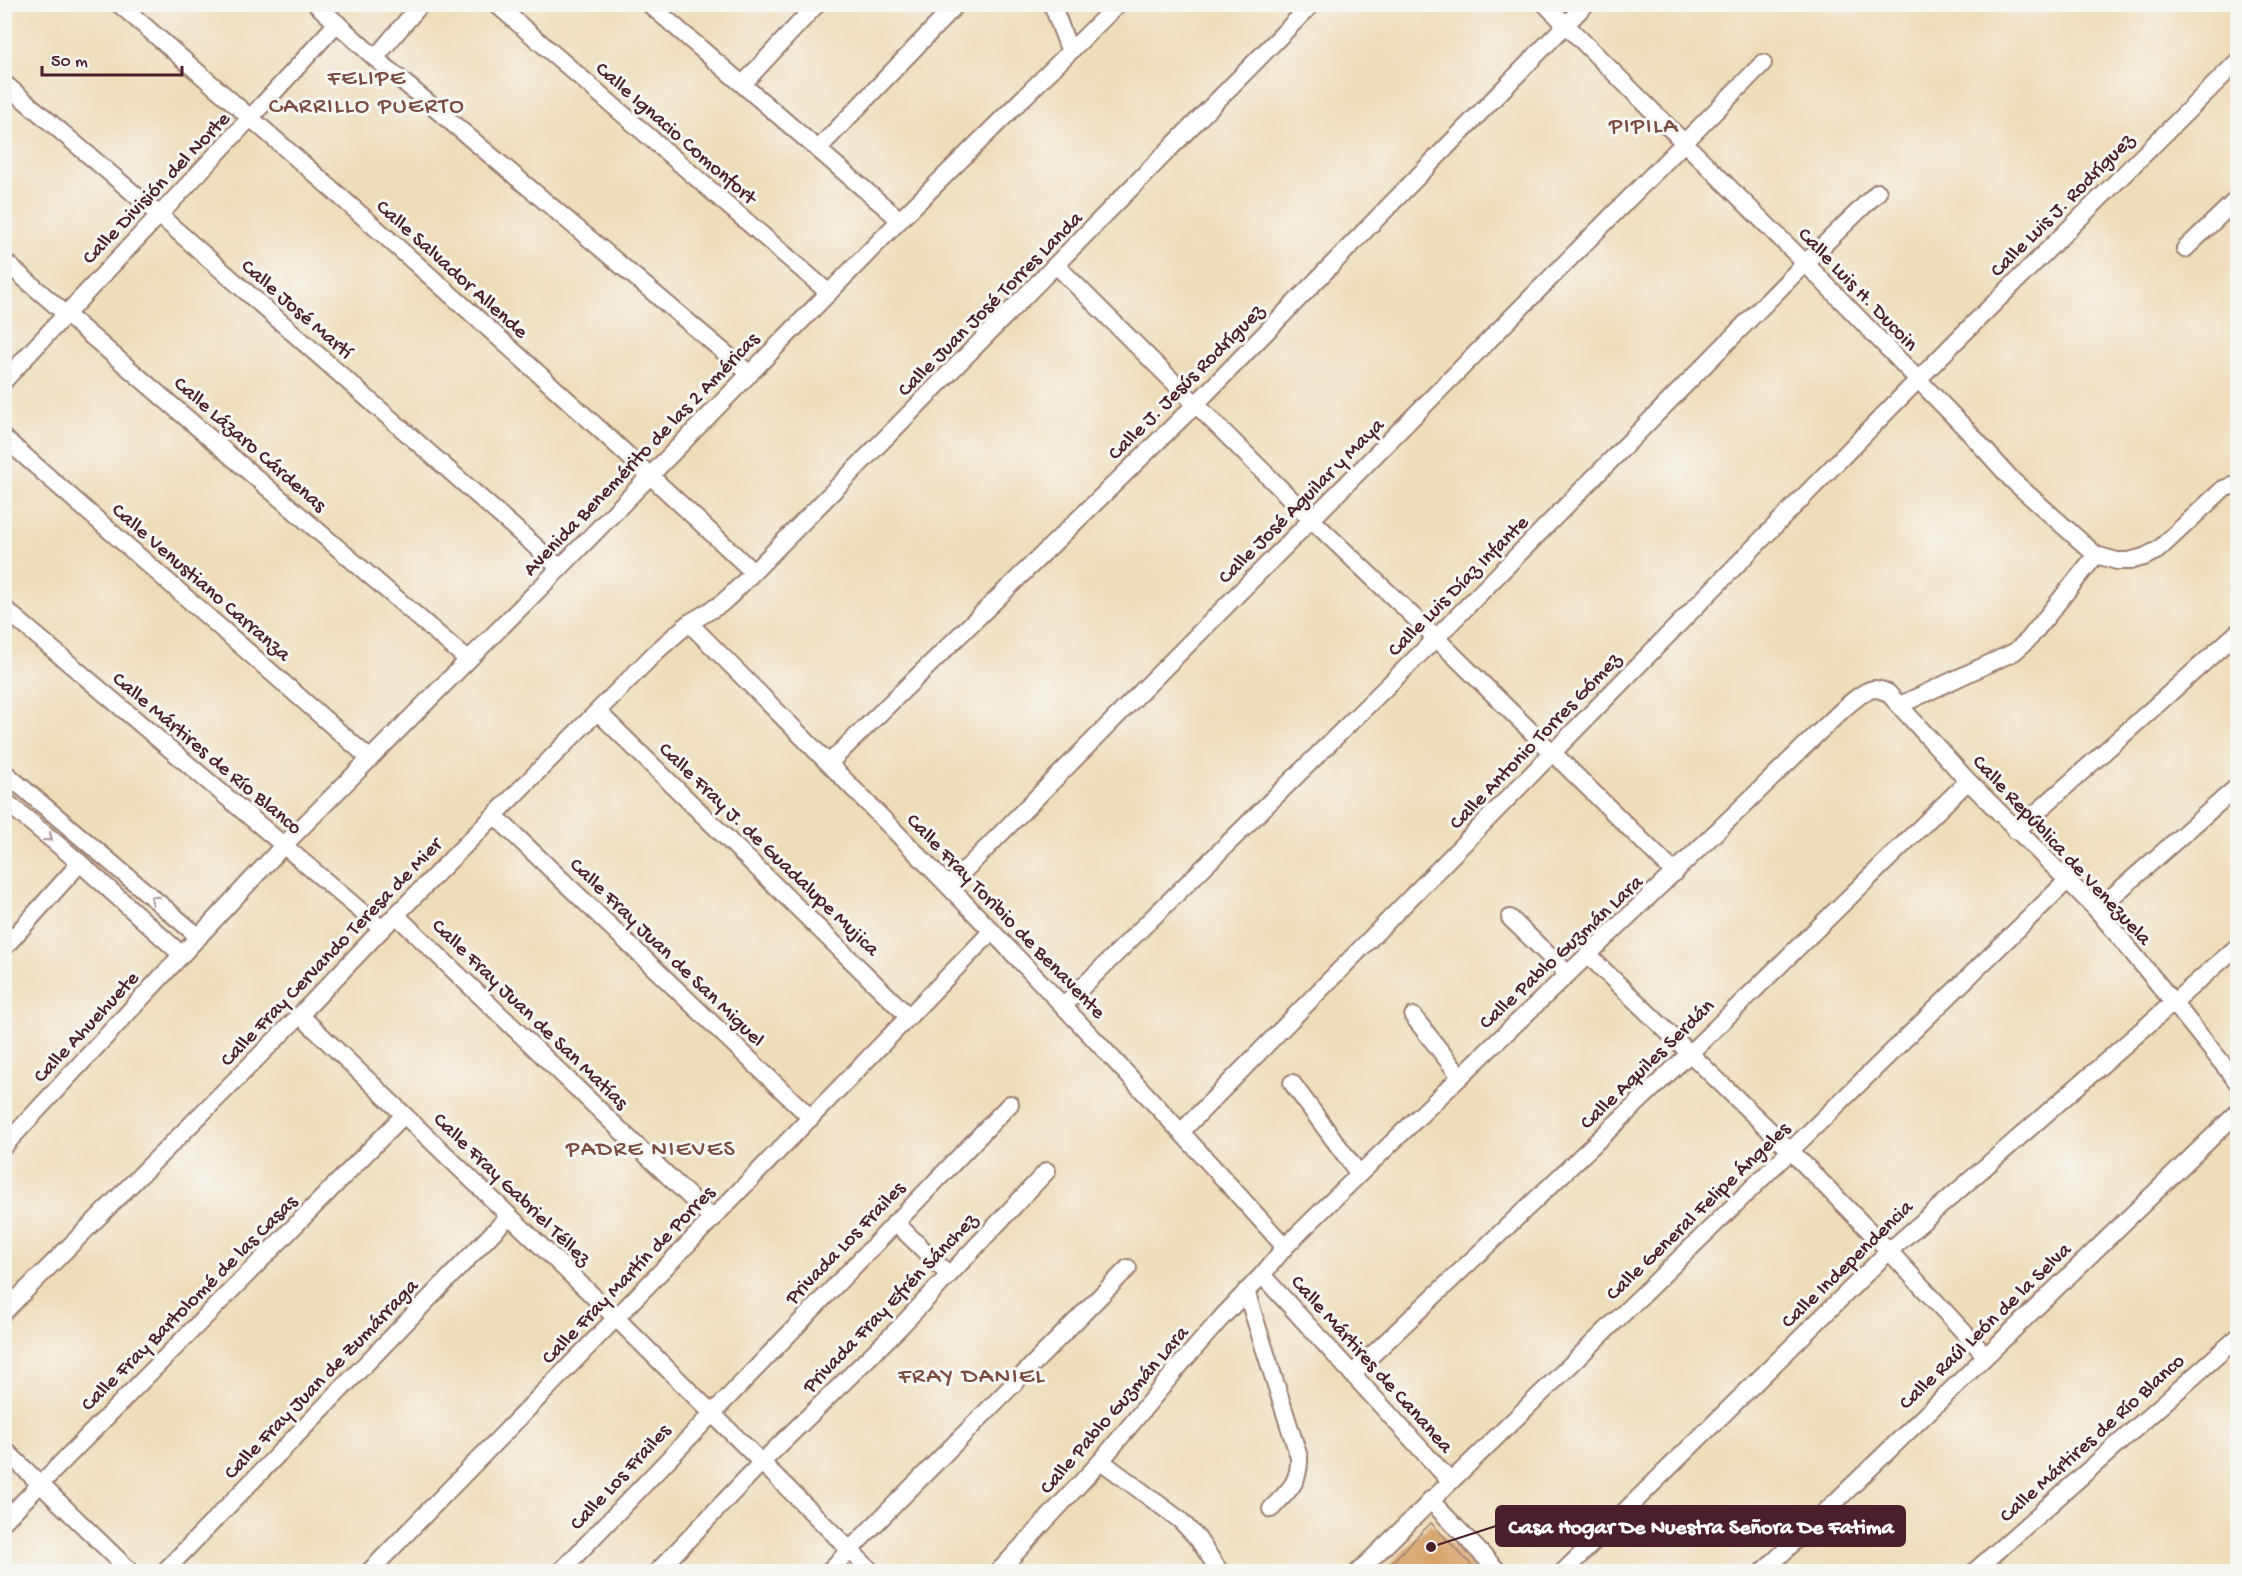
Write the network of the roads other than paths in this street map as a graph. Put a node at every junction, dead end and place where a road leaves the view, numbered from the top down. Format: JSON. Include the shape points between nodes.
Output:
{"nodes":[{"id":1,"x":119,"y":4,"type":"edge"},
{"id":2,"x":316,"y":4,"type":"edge"},
{"id":3,"x":421,"y":4,"type":"edge"},
{"id":4,"x":496,"y":4,"type":"edge"},
{"id":5,"x":649,"y":4,"type":"edge"},
{"id":6,"x":957,"y":4,"type":"edge"},
{"id":7,"x":1052,"y":4,"type":"edge"},
{"id":8,"x":1118,"y":4,"type":"edge"},
{"id":9,"x":1312,"y":4,"type":"edge"},
{"id":10,"x":1545,"y":4,"type":"edge"},
{"id":11,"x":1586,"y":4,"type":"edge"},
{"id":12,"x":814,"y":6,"type":"edge"},
{"id":13,"x":337,"y":23,"type":"junction"},
{"id":14,"x":1566,"y":24,"type":"junction"},
{"id":15,"x":1070,"y":52,"type":"junction"},
{"id":16,"x":375,"y":58,"type":"junction"},
{"id":17,"x":2238,"y":61,"type":"edge"},
{"id":18,"x":1763,"y":63,"type":"dead end"},
{"id":19,"x":4,"y":83,"type":"edge"},
{"id":20,"x":743,"y":84,"type":"junction"},
{"id":21,"x":252,"y":118,"type":"junction"},
{"id":22,"x":1683,"y":145,"type":"junction"},
{"id":23,"x":818,"y":149,"type":"junction"},
{"id":24,"x":1878,"y":192,"type":"dead end"},
{"id":25,"x":2238,"y":198,"type":"edge"},
{"id":26,"x":159,"y":215,"type":"junction"},
{"id":27,"x":900,"y":220,"type":"junction"},
{"id":28,"x":2185,"y":249,"type":"dead end"},
{"id":29,"x":4,"y":261,"type":"edge"},
{"id":30,"x":1804,"y":263,"type":"junction"},
{"id":31,"x":1057,"y":266,"type":"junction"},
{"id":32,"x":829,"y":293,"type":"junction"},
{"id":33,"x":66,"y":313,"type":"junction"},
{"id":34,"x":750,"y":374,"type":"junction"},
{"id":35,"x":1918,"y":380,"type":"junction"},
{"id":36,"x":4,"y":381,"type":"edge"},
{"id":37,"x":1197,"y":403,"type":"junction"},
{"id":38,"x":4,"y":438,"type":"edge"},
{"id":39,"x":651,"y":476,"type":"junction"},
{"id":40,"x":2238,"y":486,"type":"edge"},
{"id":41,"x":1312,"y":520,"type":"junction"},
{"id":42,"x":2096,"y":555,"type":"junction"},
{"id":43,"x":560,"y":568,"type":"junction"},
{"id":44,"x":753,"y":572,"type":"junction"},
{"id":45,"x":4,"y":608,"type":"edge"},
{"id":46,"x":689,"y":623,"type":"junction"},
{"id":47,"x":2238,"y":632,"type":"edge"},
{"id":48,"x":1436,"y":638,"type":"junction"},
{"id":49,"x":468,"y":660,"type":"junction"},
{"id":50,"x":1868,"y":691,"type":"joint"},
{"id":51,"x":1900,"y":705,"type":"junction"},
{"id":52,"x":598,"y":712,"type":"junction"},
{"id":53,"x":1553,"y":753,"type":"junction"},
{"id":54,"x":369,"y":758,"type":"junction"},
{"id":55,"x":829,"y":762,"type":"junction"},
{"id":56,"x":4,"y":772,"type":"edge"},
{"id":57,"x":1968,"y":781,"type":"junction"},
{"id":58,"x":2238,"y":786,"type":"edge"},
{"id":59,"x":4,"y":800,"type":"edge"},
{"id":60,"x":495,"y":816,"type":"junction"},
{"id":61,"x":2016,"y":831,"type":"junction"},
{"id":62,"x":283,"y":846,"type":"junction"},
{"id":63,"x":80,"y":863,"type":"junction"},
{"id":64,"x":1675,"y":873,"type":"junction"},
{"id":65,"x":2067,"y":881,"type":"junction"},
{"id":66,"x":949,"y":886,"type":"junction"},
{"id":67,"x":2097,"y":910,"type":"junction"},
{"id":68,"x":396,"y":915,"type":"junction"},
{"id":69,"x":1510,"y":918,"type":"dead end"},
{"id":70,"x":382,"y":929,"type":"junction"},
{"id":71,"x":992,"y":931,"type":"junction"},
{"id":72,"x":199,"y":937,"type":"junction"},
{"id":73,"x":2238,"y":946,"type":"edge"},
{"id":74,"x":4,"y":948,"type":"edge"},
{"id":75,"x":182,"y":956,"type":"junction"},
{"id":76,"x":1589,"y":956,"type":"junction"},
{"id":77,"x":1568,"y":974,"type":"junction"},
{"id":78,"x":2174,"y":1003,"type":"junction"},
{"id":79,"x":1064,"y":1005,"type":"junction"},
{"id":80,"x":300,"y":1015,"type":"junction"},
{"id":81,"x":1413,"y":1016,"type":"dead end"},
{"id":82,"x":909,"y":1017,"type":"junction"},
{"id":83,"x":1689,"y":1054,"type":"junction"},
{"id":84,"x":1460,"y":1076,"type":"junction"},
{"id":85,"x":1292,"y":1083,"type":"dead end"},
{"id":86,"x":2238,"y":1083,"type":"edge"},
{"id":87,"x":1010,"y":1104,"type":"dead end"},
{"id":88,"x":2238,"y":1112,"type":"edge"},
{"id":89,"x":404,"y":1115,"type":"junction"},
{"id":90,"x":811,"y":1118,"type":"junction"},
{"id":91,"x":1182,"y":1131,"type":"junction"},
{"id":92,"x":4,"y":1146,"type":"edge"},
{"id":93,"x":1791,"y":1151,"type":"junction"},
{"id":94,"x":1047,"y":1171,"type":"dead end"},
{"id":95,"x":1359,"y":1174,"type":"junction"},
{"id":96,"x":509,"y":1216,"type":"junction"},
{"id":97,"x":713,"y":1219,"type":"junction"},
{"id":98,"x":895,"y":1222,"type":"junction"},
{"id":99,"x":1286,"y":1247,"type":"junction"},
{"id":100,"x":1888,"y":1251,"type":"junction"},
{"id":101,"x":1128,"y":1268,"type":"dead end"},
{"id":102,"x":949,"y":1275,"type":"junction"},
{"id":103,"x":1262,"y":1275,"type":"junction"},
{"id":104,"x":1246,"y":1291,"type":"junction"},
{"id":105,"x":4,"y":1312,"type":"edge"},
{"id":106,"x":616,"y":1318,"type":"junction"},
{"id":107,"x":2238,"y":1337,"type":"edge"},
{"id":108,"x":1985,"y":1355,"type":"junction"},
{"id":109,"x":1352,"y":1374,"type":"junction"},
{"id":110,"x":711,"y":1412,"type":"junction"},
{"id":111,"x":4,"y":1449,"type":"edge"},
{"id":112,"x":1101,"y":1461,"type":"junction"},
{"id":113,"x":762,"y":1462,"type":"junction"},
{"id":114,"x":1450,"y":1481,"type":"junction"},
{"id":115,"x":41,"y":1484,"type":"junction"},
{"id":116,"x":1431,"y":1500,"type":"junction"},
{"id":117,"x":1271,"y":1509,"type":"dead end"},
{"id":118,"x":4,"y":1521,"type":"edge"},
{"id":119,"x":849,"y":1548,"type":"junction"},
{"id":120,"x":131,"y":1572,"type":"edge"},
{"id":121,"x":164,"y":1572,"type":"edge"},
{"id":122,"x":369,"y":1572,"type":"edge"},
{"id":123,"x":560,"y":1572,"type":"edge"},
{"id":124,"x":657,"y":1572,"type":"edge"},
{"id":125,"x":828,"y":1572,"type":"edge"},
{"id":126,"x":872,"y":1572,"type":"edge"},
{"id":127,"x":998,"y":1572,"type":"edge"},
{"id":128,"x":1220,"y":1572,"type":"edge"},
{"id":129,"x":1358,"y":1572,"type":"edge"},
{"id":130,"x":1498,"y":1572,"type":"edge"},
{"id":131,"x":1563,"y":1572,"type":"edge"},
{"id":132,"x":1762,"y":1572,"type":"edge"},
{"id":133,"x":1974,"y":1572,"type":"edge"}],
"edges":[{"from":1,"to":21,"type":"street","name":"Calle Salvador Allende"},
{"from":2,"to":13,"type":"street"},
{"from":3,"to":16,"type":"street"},
{"from":4,"to":32,"type":"street","name":"Calle Ignacio Comonfort"},
{"from":5,"to":20,"type":"street"},
{"from":6,"to":23,"type":"street"},
{"from":7,"to":15,"type":"street"},
{"from":8,"to":15,"type":"street","name":"Avenida Benemérito de las 2 Américas"},
{"from":9,"to":31,"type":"street","name":"Calle Juan José Torres Landa"},
{"from":10,"to":14,"type":"street","name":"Calle Luis H. Ducoin"},
{"from":11,"to":14,"type":"street","name":"Calle J. Jesús Rodríguez"},
{"from":12,"to":20,"type":"street"},
{"from":13,"to":16,"type":"street"},
{"from":13,"to":21,"type":"street","name":"Calle División del Norte"},
{"from":14,"to":22,"type":"street","name":"Calle Luis H. Ducoin"},
{"from":14,"to":37,"type":"street","name":"Calle J. Jesús Rodríguez"},
{"from":15,"to":27,"type":"street","name":"Avenida Benemérito de las 2 Américas"},
{"from":16,"to":34,"type":"street"},
{"from":17,"to":35,"type":"street","name":"Calle Luis J. Rodríguez"},
{"from":18,"to":22,"type":"street","name":"Calle José Aguilar y Maya"},
{"from":19,"to":26,"type":"street","name":"Calle José Martí"},
{"from":20,"to":23,"type":"street"},
{"from":21,"to":26,"type":"street","name":"Calle División del Norte"},
{"from":21,"to":39,"type":"street","name":"Calle Salvador Allende"},
{"from":22,"to":30,"type":"street","name":"Calle Luis H. Ducoin"},
{"from":22,"to":41,"type":"street","name":"Calle José Aguilar y Maya"},
{"from":23,"to":27,"type":"street"},
{"from":24,"to":30,"type":"street","name":"Calle Luis Díaz Infante"},
{"from":25,"to":28,"type":"street"},
{"from":26,"to":33,"type":"street","name":"Calle División del Norte"},
{"from":26,"to":43,"type":"street","name":"Calle José Martí"},
{"from":27,"to":32,"type":"street","name":"Avenida Benemérito de las 2 Américas"},
{"from":29,"to":33,"type":"street","name":"Calle Lázaro Cárdenas"},
{"from":30,"to":35,"type":"street","name":"Calle Luis H. Ducoin"},
{"from":30,"to":48,"type":"street","name":"Calle Luis Díaz Infante"},
{"from":31,"to":37,"type":"street"},
{"from":31,"to":44,"type":"street","name":"Calle Juan José Torres Landa"},
{"from":32,"to":34,"type":"street","name":"Avenida Benemérito de las 2 Américas"},
{"from":33,"to":36,"type":"street","name":"Calle División del Norte"},
{"from":33,"to":49,"type":"street","name":"Calle Lázaro Cárdenas"},
{"from":34,"to":39,"type":"street","name":"Avenida Benemérito de las 2 Américas"},
{"from":35,"to":42,"type":"street","name":"Calle Luis H. Ducoin","via":[[2013,481]]},
{"from":35,"to":53,"type":"street","name":"Calle Antonio Torres Gómez"},
{"from":37,"to":41,"type":"street"},
{"from":37,"to":55,"type":"street","name":"Calle J. Jesús Rodríguez"},
{"from":38,"to":54,"type":"street","name":"Calle Venustiano Carranza"},
{"from":39,"to":43,"type":"street","name":"Avenida Benemérito de las 2 Américas"},
{"from":39,"to":44,"type":"street","name":"Calle Salvador Allende"},
{"from":40,"to":42,"type":"street","via":[[2223,489],[2158,550],[2129,561]]},
{"from":41,"to":48,"type":"street"},
{"from":41,"to":66,"type":"street","name":"Calle José Aguilar y Maya"},
{"from":42,"to":51,"type":"street","via":[[2014,652]]},
{"from":43,"to":49,"type":"street","name":"Avenida Benemérito de las 2 Américas"},
{"from":44,"to":46,"type":"street","name":"Calle Juan José Torres Landa","via":[[721,604]]},
{"from":45,"to":62,"type":"street","name":"Calle Mártires de Río Blanco"},
{"from":46,"to":52,"type":"street","name":"Calle Fray Cervando Teresa de Mier"},
{"from":46,"to":55,"type":"street","name":"Calle Fray Toribio de Benavente"},
{"from":47,"to":61,"type":"street"},
{"from":48,"to":53,"type":"street"},
{"from":48,"to":79,"type":"street","name":"Calle Luis Díaz Infante"},
{"from":49,"to":54,"type":"street","name":"Avenida Benemérito de las 2 Américas"},
{"from":50,"to":51,"type":"street","name":"Calle República de Venezuela","via":[[1888,693]]},
{"from":50,"to":64,"type":"street","name":"Calle Pablo Guzmán Lara","via":[[1820,732]]},
{"from":51,"to":57,"type":"street","name":"Calle República de Venezuela"},
{"from":52,"to":60,"type":"street","name":"Calle Fray Cervando Teresa de Mier"},
{"from":52,"to":82,"type":"street","name":"Calle Fray J. de Guadalupe Mujica"},
{"from":53,"to":64,"type":"street"},
{"from":53,"to":91,"type":"street","name":"Calle Antonio Torres Gómez"},
{"from":54,"to":62,"type":"street","name":"Avenida Benemérito de las 2 Américas"},
{"from":55,"to":66,"type":"street","name":"Calle Fray Toribio de Benavente"},
{"from":72,"to":56,"type":"street","one_way":true},
{"from":57,"to":61,"type":"street","name":"Calle República de Venezuela"},
{"from":57,"to":83,"type":"street","name":"Calle Aquiles Serdán"},
{"from":58,"to":67,"type":"street"},
{"from":59,"to":63,"type":"street","one_way":true},
{"from":60,"to":68,"type":"street","name":"Calle Fray Cervando Teresa de Mier"},
{"from":60,"to":90,"type":"street","name":"Calle Fray Juan de San Miguel"},
{"from":61,"to":65,"type":"street","name":"Calle República de Venezuela"},
{"from":62,"to":70,"type":"street","name":"Calle Mártires de Río Blanco"},
{"from":62,"to":72,"type":"street","name":"Avenida Benemérito de las 2 Américas"},
{"from":63,"to":74,"type":"street"},
{"from":63,"to":75,"type":"street"},
{"from":64,"to":76,"type":"street","name":"Calle Pablo Guzmán Lara"},
{"from":65,"to":67,"type":"street","name":"Calle República de Venezuela"},
{"from":65,"to":93,"type":"street","name":"Calle General Felipe Ángeles"},
{"from":66,"to":71,"type":"street","name":"Calle Fray Toribio de Benavente"},
{"from":67,"to":78,"type":"street","name":"Calle República de Venezuela"},
{"from":68,"to":70,"type":"street","name":"Calle Fray Cervando Teresa de Mier"},
{"from":68,"to":97,"type":"street","name":"Calle Fray Juan de San Matías"},
{"from":69,"to":77,"type":"street"},
{"from":70,"to":80,"type":"street","name":"Calle Fray Cervando Teresa de Mier"},
{"from":71,"to":79,"type":"street","name":"Calle Fray Toribio de Benavente"},
{"from":71,"to":82,"type":"street","name":"Calle Fray Martín de Porres"},
{"from":72,"to":75,"type":"street","name":"Calle Ahuehuete"},
{"from":73,"to":78,"type":"street","name":"Calle Independencia"},
{"from":75,"to":92,"type":"street","name":"Calle Ahuehuete"},
{"from":76,"to":77,"type":"street","name":"Calle Pablo Guzmán Lara"},
{"from":76,"to":83,"type":"street"},
{"from":77,"to":84,"type":"street","name":"Calle Pablo Guzmán Lara"},
{"from":78,"to":86,"type":"street","name":"Calle República de Venezuela"},
{"from":78,"to":100,"type":"street","name":"Calle Independencia"},
{"from":79,"to":91,"type":"street","name":"Calle Fray Toribio de Benavente"},
{"from":80,"to":89,"type":"street","name":"Calle Fray Gabriel Téllez"},
{"from":80,"to":105,"type":"street","name":"Calle Fray Cervando Teresa de Mier"},
{"from":81,"to":84,"type":"street"},
{"from":82,"to":90,"type":"street","name":"Calle Fray Martín de Porres"},
{"from":83,"to":93,"type":"street"},
{"from":83,"to":109,"type":"street","name":"Calle Aquiles Serdán"},
{"from":84,"to":95,"type":"street","name":"Calle Pablo Guzmán Lara"},
{"from":85,"to":95,"type":"street"},
{"from":87,"to":98,"type":"street","name":"Privada Los Frailes"},
{"from":88,"to":108,"type":"street","name":"Calle Raúl León de la Selva"},
{"from":89,"to":96,"type":"street","name":"Calle Fray Gabriel Téllez"},
{"from":89,"to":115,"type":"street","name":"Calle Fray Bartolomé de las Casas"},
{"from":90,"to":97,"type":"street","name":"Calle Fray Martín de Porres"},
{"from":91,"to":99,"type":"street","name":"Calle Fray Toribio de Benavente"},
{"from":93,"to":100,"type":"street"},
{"from":93,"to":114,"type":"street","name":"Calle General Felipe Ángeles"},
{"from":94,"to":102,"type":"street","name":"Privada Fray Efrén Sánchez"},
{"from":95,"to":99,"type":"street","name":"Calle Pablo Guzmán Lara"},
{"from":96,"to":106,"type":"street","name":"Calle Fray Gabriel Téllez"},
{"from":96,"to":121,"type":"street","name":"Calle Fray Juan de Zumárraga"},
{"from":97,"to":106,"type":"street","name":"Calle Fray Martín de Porres"},
{"from":98,"to":102,"type":"street"},
{"from":98,"to":110,"type":"street","name":"Privada Los Frailes"},
{"from":99,"to":103,"type":"street","name":"Calle Mártires de Cananea"},
{"from":100,"to":108,"type":"street"},
{"from":100,"to":131,"type":"street","name":"Calle Independencia"},
{"from":101,"to":119,"type":"street"},
{"from":102,"to":113,"type":"street","name":"Privada Fray Efrén Sánchez"},
{"from":103,"to":104,"type":"street","name":"Calle Pablo Guzmán Lara"},
{"from":103,"to":109,"type":"street","name":"Calle Mártires de Cananea"},
{"from":104,"to":112,"type":"street","name":"Calle Pablo Guzmán Lara"},
{"from":104,"to":117,"type":"street","via":[[1299,1457],[1297,1480]]},
{"from":106,"to":110,"type":"street","name":"Calle Fray Gabriel Téllez"},
{"from":106,"to":122,"type":"street","name":"Calle Fray Martín de Porres"},
{"from":107,"to":133,"type":"street","name":"Calle Mártires de Río Blanco"},
{"from":108,"to":132,"type":"street","name":"Calle Raúl León de la Selva"},
{"from":109,"to":114,"type":"street","name":"Calle Mártires de Cananea"},
{"from":110,"to":113,"type":"street","name":"Calle Fray Gabriel Téllez"},
{"from":110,"to":123,"type":"street","name":"Calle Los Frailes"},
{"from":111,"to":115,"type":"street"},
{"from":112,"to":127,"type":"street","name":"Calle Pablo Guzmán Lara"},
{"from":112,"to":128,"type":"street","via":[[1180,1520]]},
{"from":113,"to":119,"type":"street","name":"Calle Fray Gabriel Téllez"},
{"from":113,"to":124,"type":"street","name":"Privada Fray Efrén Sánchez"},
{"from":114,"to":116,"type":"street","name":"Calle General Felipe Ángeles"},
{"from":115,"to":118,"type":"street","name":"Calle Fray Bartolomé de las Casas"},
{"from":115,"to":120,"type":"street"},
{"from":116,"to":129,"type":"street","name":"Calle General Felipe Ángeles"},
{"from":116,"to":130,"type":"street"},
{"from":119,"to":125,"type":"street"},
{"from":119,"to":126,"type":"street","name":"Calle Fray Gabriel Téllez"}]}
